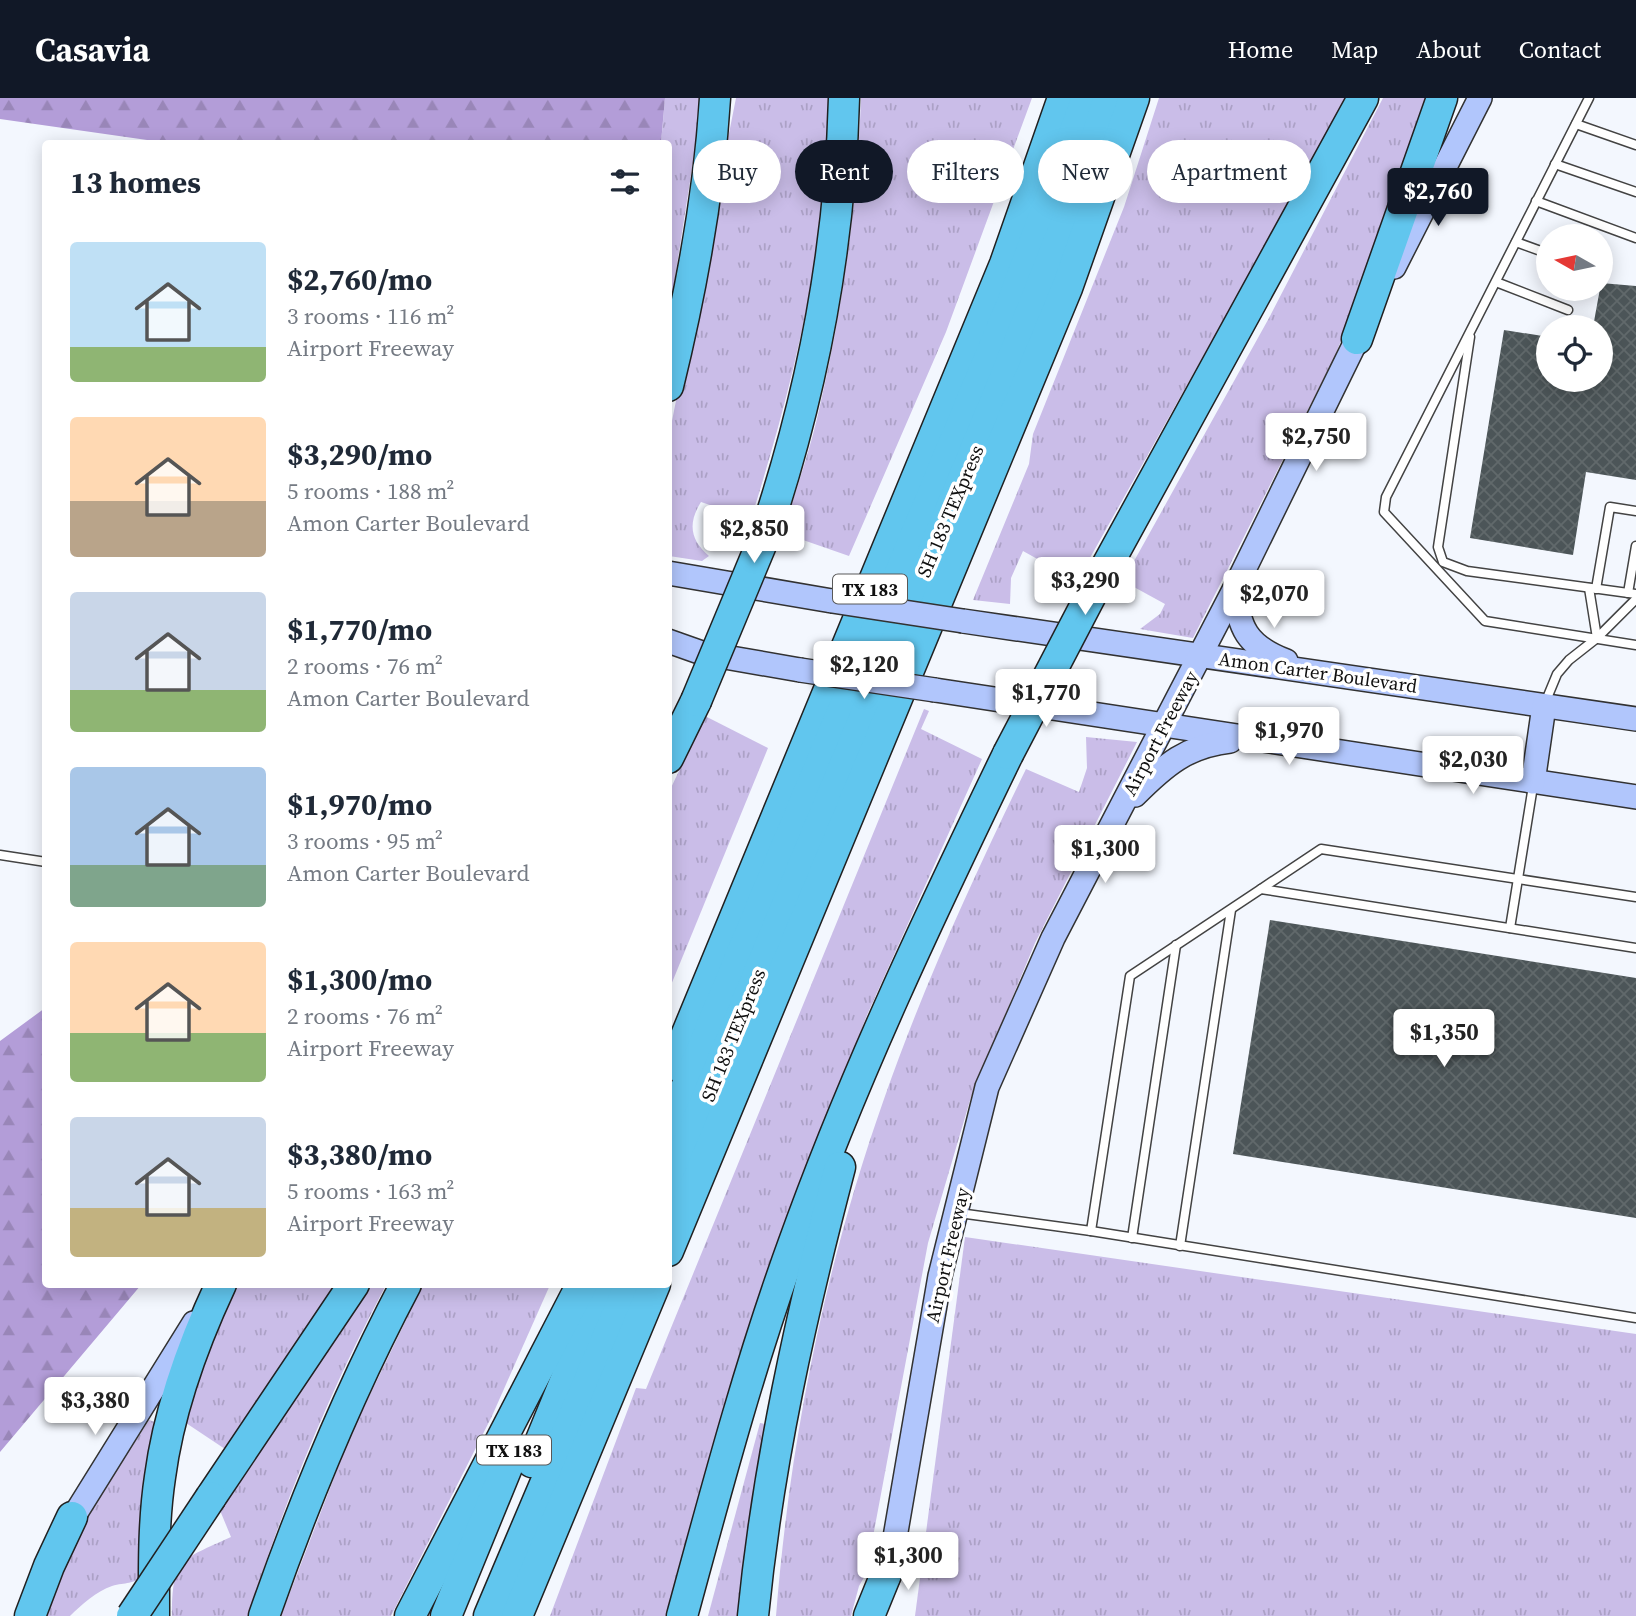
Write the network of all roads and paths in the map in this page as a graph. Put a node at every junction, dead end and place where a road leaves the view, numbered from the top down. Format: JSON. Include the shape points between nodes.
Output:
{"nodes":[{"id":1,"x":715,"y":98,"type":"edge"},
{"id":2,"x":729,"y":98,"type":"edge"},
{"id":3,"x":844,"y":98,"type":"edge"},
{"id":4,"x":1063,"y":98,"type":"edge"},
{"id":5,"x":1087,"y":98,"type":"edge"},
{"id":6,"x":1109,"y":98,"type":"edge"},
{"id":7,"x":1133,"y":98,"type":"edge"},
{"id":8,"x":1363,"y":98,"type":"edge"},
{"id":9,"x":1442,"y":98,"type":"edge"},
{"id":10,"x":1480,"y":98,"type":"edge"},
{"id":11,"x":1589,"y":98,"type":"edge"},
{"id":12,"x":1576,"y":124,"type":"junction"},
{"id":13,"x":712,"y":140,"type":"edge"},
{"id":14,"x":717,"y":140,"type":"edge"},
{"id":15,"x":1636,"y":145,"type":"edge"},
{"id":16,"x":1555,"y":164,"type":"junction"},
{"id":17,"x":1636,"y":192,"type":"edge"},
{"id":18,"x":1536,"y":201,"type":"junction"},
{"id":19,"x":704,"y":203,"type":"edge"},
{"id":20,"x":1636,"y":238,"type":"edge"},
{"id":21,"x":1516,"y":242,"type":"junction"},
{"id":22,"x":1536,"y":249,"type":"edge"},
{"id":23,"x":1496,"y":282,"type":"junction"},
{"id":24,"x":1568,"y":310,"type":"dead end"},
{"id":25,"x":1471,"y":331,"type":"junction"},
{"id":26,"x":1357,"y":339,"type":"junction"},
{"id":27,"x":672,"y":369,"type":"edge"},
{"id":28,"x":1636,"y":511,"type":"edge"},
{"id":29,"x":1636,"y":546,"type":"edge"},
{"id":30,"x":672,"y":574,"type":"edge"},
{"id":31,"x":1235,"y":588,"type":"junction"},
{"id":32,"x":1592,"y":588,"type":"junction"},
{"id":33,"x":1633,"y":595,"type":"edge"},
{"id":34,"x":1597,"y":638,"type":"junction"},
{"id":35,"x":672,"y":642,"type":"edge"},
{"id":36,"x":1636,"y":645,"type":"edge"},
{"id":37,"x":1200,"y":656,"type":"junction"},
{"id":38,"x":1311,"y":670,"type":"junction"},
{"id":39,"x":1544,"y":705,"type":"junction"},
{"id":40,"x":1636,"y":719,"type":"edge"},
{"id":41,"x":1164,"y":724,"type":"junction"},
{"id":42,"x":1258,"y":740,"type":"junction"},
{"id":43,"x":672,"y":750,"type":"edge"},
{"id":44,"x":1533,"y":782,"type":"junction"},
{"id":45,"x":1636,"y":797,"type":"edge"},
{"id":46,"x":1118,"y":812,"type":"junction"},
{"id":47,"x":0,"y":855,"type":"edge"},
{"id":48,"x":42,"y":861,"type":"edge"},
{"id":49,"x":1518,"y":879,"type":"junction"},
{"id":50,"x":1261,"y":889,"type":"junction"},
{"id":51,"x":1636,"y":897,"type":"edge"},
{"id":52,"x":1231,"y":909,"type":"junction"},
{"id":53,"x":1510,"y":928,"type":"junction"},
{"id":54,"x":1176,"y":945,"type":"junction"},
{"id":55,"x":1636,"y":948,"type":"edge"},
{"id":56,"x":914,"y":957,"type":"junction"},
{"id":57,"x":672,"y":1067,"type":"edge"},
{"id":58,"x":672,"y":1121,"type":"edge"},
{"id":59,"x":672,"y":1182,"type":"edge"},
{"id":60,"x":956,"y":1212,"type":"junction"},
{"id":61,"x":1091,"y":1231,"type":"junction"},
{"id":62,"x":1132,"y":1238,"type":"junction"},
{"id":63,"x":672,"y":1241,"type":"edge"},
{"id":64,"x":1181,"y":1246,"type":"junction"},
{"id":65,"x":216,"y":1288,"type":"edge"},
{"id":66,"x":217,"y":1288,"type":"edge"},
{"id":67,"x":351,"y":1288,"type":"edge"},
{"id":68,"x":404,"y":1288,"type":"edge"},
{"id":69,"x":580,"y":1288,"type":"edge"},
{"id":70,"x":580,"y":1288,"type":"edge"},
{"id":71,"x":603,"y":1288,"type":"edge"},
{"id":72,"x":628,"y":1288,"type":"edge"},
{"id":73,"x":653,"y":1288,"type":"edge"},
{"id":74,"x":1636,"y":1318,"type":"edge"},
{"id":75,"x":72,"y":1517,"type":"junction"},
{"id":76,"x":891,"y":1562,"type":"junction"},
{"id":77,"x":19,"y":1616,"type":"edge"},
{"id":78,"x":30,"y":1616,"type":"edge"},
{"id":79,"x":132,"y":1616,"type":"edge"},
{"id":80,"x":154,"y":1616,"type":"edge"},
{"id":81,"x":264,"y":1616,"type":"edge"},
{"id":82,"x":410,"y":1616,"type":"edge"},
{"id":83,"x":446,"y":1616,"type":"edge"},
{"id":84,"x":469,"y":1616,"type":"edge"},
{"id":85,"x":489,"y":1616,"type":"edge"},
{"id":86,"x":517,"y":1616,"type":"edge"},
{"id":87,"x":682,"y":1616,"type":"edge"},
{"id":88,"x":752,"y":1616,"type":"edge"},
{"id":89,"x":869,"y":1616,"type":"edge"},
{"id":90,"x":883,"y":1616,"type":"edge"}],
"edges":[{"from":1,"to":13,"type":"highway"},
{"from":2,"to":14,"type":"highway"},
{"from":3,"to":43,"type":"highway","bridge":true,"via":[[837,212],[809,387],[763,540]]},
{"from":4,"to":57,"type":"highway","number":"TX 183","via":[[1005,264]]},
{"from":5,"to":58,"type":"highway","name":"SH 183 TEXpress","via":[[1012,303]]},
{"from":6,"to":59,"type":"highway","name":"SH 183 TEXpress","via":[[1079,190],[1004,380]]},
{"from":7,"to":63,"type":"highway","number":"TX 183","via":[[1056,313]]},
{"from":8,"to":56,"type":"highway","bridge":true,"via":[[1092,593],[1008,754]]},
{"from":9,"to":26,"type":"highway"},
{"from":10,"to":26,"type":"main road","name":"Airport Freeway"},
{"from":11,"to":12,"type":"lane"},
{"from":12,"to":15,"type":"lane"},
{"from":12,"to":16,"type":"lane"},
{"from":16,"to":17,"type":"lane"},
{"from":16,"to":18,"type":"lane"},
{"from":18,"to":20,"type":"lane"},
{"from":18,"to":21,"type":"lane"},
{"from":19,"to":27,"type":"highway"},
{"from":21,"to":22,"type":"lane"},
{"from":21,"to":23,"type":"lane"},
{"from":23,"to":24,"type":"lane"},
{"from":23,"to":25,"type":"lane"},
{"from":25,"to":32,"type":"lane","via":[[1439,555],[1456,569]]},
{"from":25,"to":34,"type":"lane","via":[[1386,497],[1384,512],[1485,621]]},
{"from":26,"to":31,"type":"main road","name":"Airport Freeway"},
{"from":28,"to":32,"type":"lane","via":[[1610,507]]},
{"from":29,"to":33,"type":"lane"},
{"from":30,"to":37,"type":"main road","name":"Amon Carter Boulevard","bridge":true},
{"from":31,"to":37,"type":"main road","name":"Airport Freeway"},
{"from":31,"to":38,"type":"main road","via":[[1237,615],[1247,637],[1268,654]]},
{"from":32,"to":33,"type":"lane"},
{"from":32,"to":34,"type":"lane"},
{"from":33,"to":34,"type":"lane"},
{"from":34,"to":36,"type":"lane"},
{"from":34,"to":39,"type":"lane","via":[[1557,674]]},
{"from":35,"to":41,"type":"main road","bridge":true,"via":[[702,653],[800,670]]},
{"from":37,"to":38,"type":"main road","name":"Amon Carter Boulevard"},
{"from":37,"to":41,"type":"main road","name":"Airport Freeway"},
{"from":38,"to":39,"type":"main road","name":"Amon Carter Boulevard"},
{"from":39,"to":40,"type":"main road","name":"Amon Carter Boulevard"},
{"from":39,"to":44,"type":"main road"},
{"from":41,"to":42,"type":"main road"},
{"from":41,"to":46,"type":"main road","name":"Airport Freeway"},
{"from":42,"to":44,"type":"main road"},
{"from":42,"to":46,"type":"main road","via":[[1214,743],[1189,751],[1167,763]]},
{"from":44,"to":45,"type":"main road"},
{"from":44,"to":49,"type":"lane"},
{"from":46,"to":60,"type":"main road","name":"Airport Freeway","via":[[1053,938],[987,1087]]},
{"from":47,"to":48,"type":"lane"},
{"from":49,"to":50,"type":"lane","via":[[1321,849]]},
{"from":49,"to":51,"type":"lane"},
{"from":49,"to":53,"type":"lane"},
{"from":50,"to":52,"type":"lane"},
{"from":50,"to":53,"type":"lane"},
{"from":52,"to":54,"type":"lane"},
{"from":52,"to":64,"type":"lane"},
{"from":53,"to":55,"type":"lane"},
{"from":54,"to":61,"type":"lane","via":[[1130,976]]},
{"from":54,"to":62,"type":"lane"},
{"from":56,"to":87,"type":"highway","via":[[826,1156],[792,1246],[748,1380]]},
{"from":56,"to":88,"type":"highway","via":[[857,1111],[816,1255],[778,1428]]},
{"from":60,"to":61,"type":"lane"},
{"from":60,"to":76,"type":"main road","name":"Airport Freeway","via":[[940,1276]]},
{"from":61,"to":62,"type":"lane"},
{"from":62,"to":64,"type":"lane"},
{"from":64,"to":74,"type":"lane"},
{"from":65,"to":75,"type":"main road"},
{"from":66,"to":80,"type":"highway","via":[[191,1352],[165,1443],[155,1532]]},
{"from":67,"to":79,"type":"highway","bridge":true},
{"from":68,"to":81,"type":"highway","via":[[326,1449]]},
{"from":69,"to":82,"type":"highway"},
{"from":70,"to":83,"type":"highway","number":"TX 183"},
{"from":71,"to":84,"type":"highway"},
{"from":72,"to":85,"type":"highway"},
{"from":73,"to":86,"type":"highway","number":"TX 183"},
{"from":75,"to":77,"type":"main road"},
{"from":75,"to":78,"type":"highway"},
{"from":76,"to":89,"type":"highway"},
{"from":76,"to":90,"type":"main road","name":"Airport Freeway"}]}
